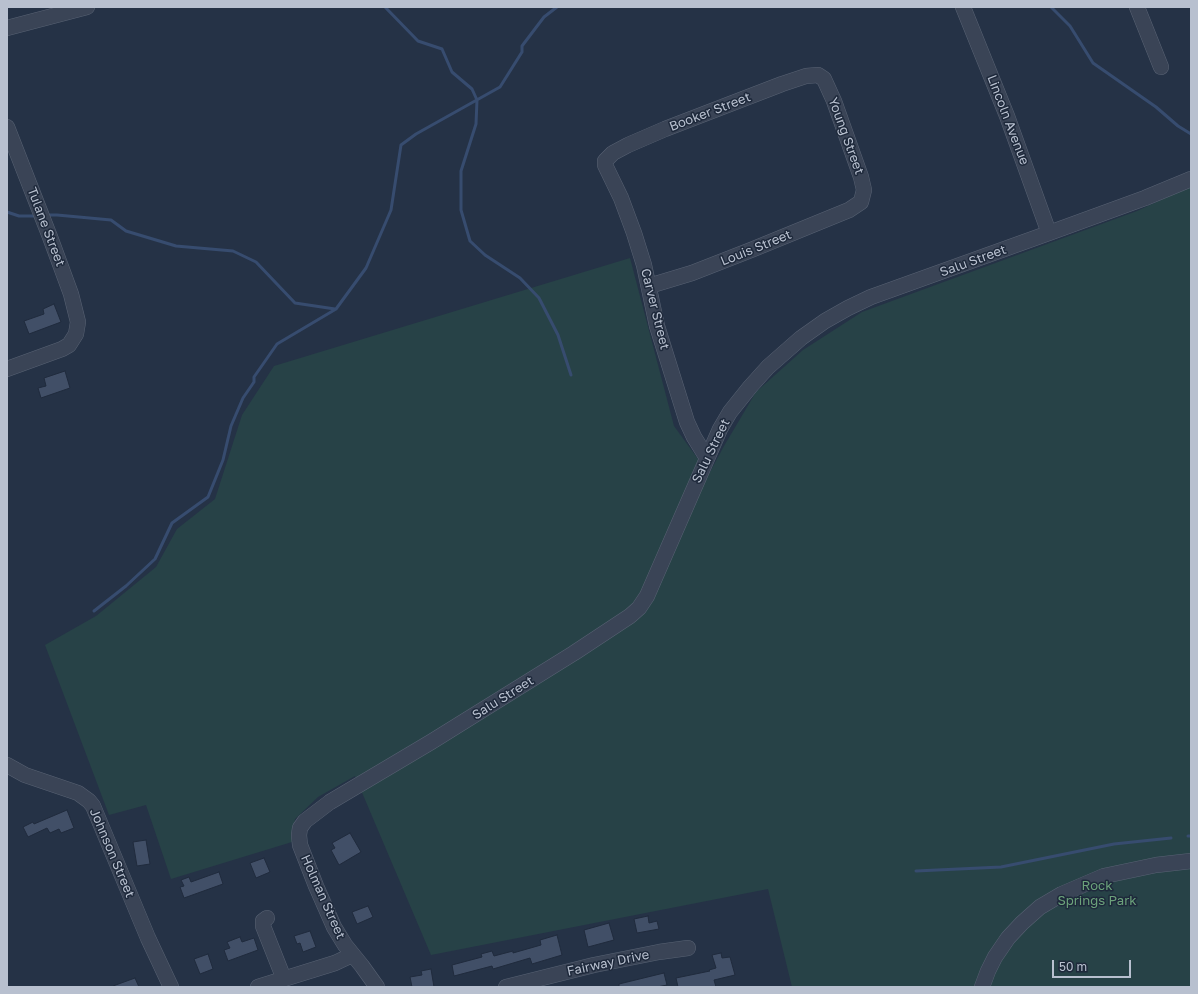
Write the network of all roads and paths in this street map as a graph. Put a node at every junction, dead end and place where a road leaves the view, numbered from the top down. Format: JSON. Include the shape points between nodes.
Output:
{"nodes":[{"id":1,"x":87,"y":7,"type":"edge"},
{"id":2,"x":963,"y":7,"type":"edge"},
{"id":3,"x":1137,"y":7,"type":"edge"},
{"id":4,"x":7,"y":28,"type":"edge"},
{"id":5,"x":1161,"y":67,"type":"dead end"},
{"id":6,"x":818,"y":75,"type":"joint"},
{"id":7,"x":7,"y":127,"type":"edge"},
{"id":8,"x":606,"y":159,"type":"joint"},
{"id":9,"x":1191,"y":179,"type":"edge"},
{"id":10,"x":861,"y":202,"type":"joint"},
{"id":11,"x":1049,"y":234,"type":"junction"},
{"id":12,"x":648,"y":286,"type":"junction"},
{"id":13,"x":7,"y":369,"type":"edge"},
{"id":14,"x":707,"y":458,"type":"junction"},
{"id":15,"x":7,"y":765,"type":"edge"},
{"id":16,"x":305,"y":820,"type":"joint"},
{"id":17,"x":1191,"y":861,"type":"edge"},
{"id":18,"x":267,"y":918,"type":"dead end"},
{"id":19,"x":688,"y":948,"type":"dead end"},
{"id":20,"x":352,"y":955,"type":"junction"},
{"id":21,"x":284,"y":979,"type":"junction"},
{"id":22,"x":171,"y":987,"type":"edge"},
{"id":23,"x":258,"y":987,"type":"edge"},
{"id":24,"x":377,"y":987,"type":"edge"},
{"id":25,"x":506,"y":987,"type":"edge"},
{"id":26,"x":982,"y":987,"type":"edge"}],
"edges":[{"from":1,"to":4,"type":"street"},
{"from":2,"to":11,"type":"street","name":"Lincoln Avenue","via":[[1007,116]]},
{"from":3,"to":5,"type":"street"},
{"from":6,"to":8,"type":"street","name":"Booker Street","via":[[782,84],[665,129],[628,145]]},
{"from":6,"to":10,"type":"street","name":"Young Street","via":[[827,83],[850,142],[864,190]]},
{"from":7,"to":13,"type":"street","name":"Tulane Street","via":[[71,294],[78,329],[73,340],[62,349]]},
{"from":8,"to":12,"type":"street","name":"Carver Street","via":[[605,165],[634,233]]},
{"from":9,"to":11,"type":"street","name":"Salu Street"},
{"from":10,"to":12,"type":"street","name":"Louis Street","via":[[849,210],[692,273]]},
{"from":11,"to":14,"type":"street","name":"Salu Street","via":[[871,297],[825,321],[768,367],[750,387],[730,412]]},
{"from":12,"to":14,"type":"street","name":"Carver Street","via":[[656,326],[687,422]]},
{"from":14,"to":16,"type":"street","name":"Salu Street","via":[[647,596],[639,608],[574,653],[330,802]]},
{"from":15,"to":22,"type":"street","name":"Johnson Street","via":[[25,775],[78,793],[93,806]]},
{"from":16,"to":20,"type":"street","name":"Holman Street","via":[[299,835],[304,858],[334,927]]},
{"from":17,"to":26,"type":"street","via":[[1156,865],[1104,876],[1062,894],[1022,922],[1008,938],[993,962]]},
{"from":18,"to":21,"type":"street","via":[[263,921],[264,926]]},
{"from":19,"to":25,"type":"street","name":"Fairway Drive","via":[[594,965]]},
{"from":20,"to":21,"type":"street"},
{"from":20,"to":24,"type":"street","name":"Holman Street"},
{"from":21,"to":23,"type":"street"}]}
